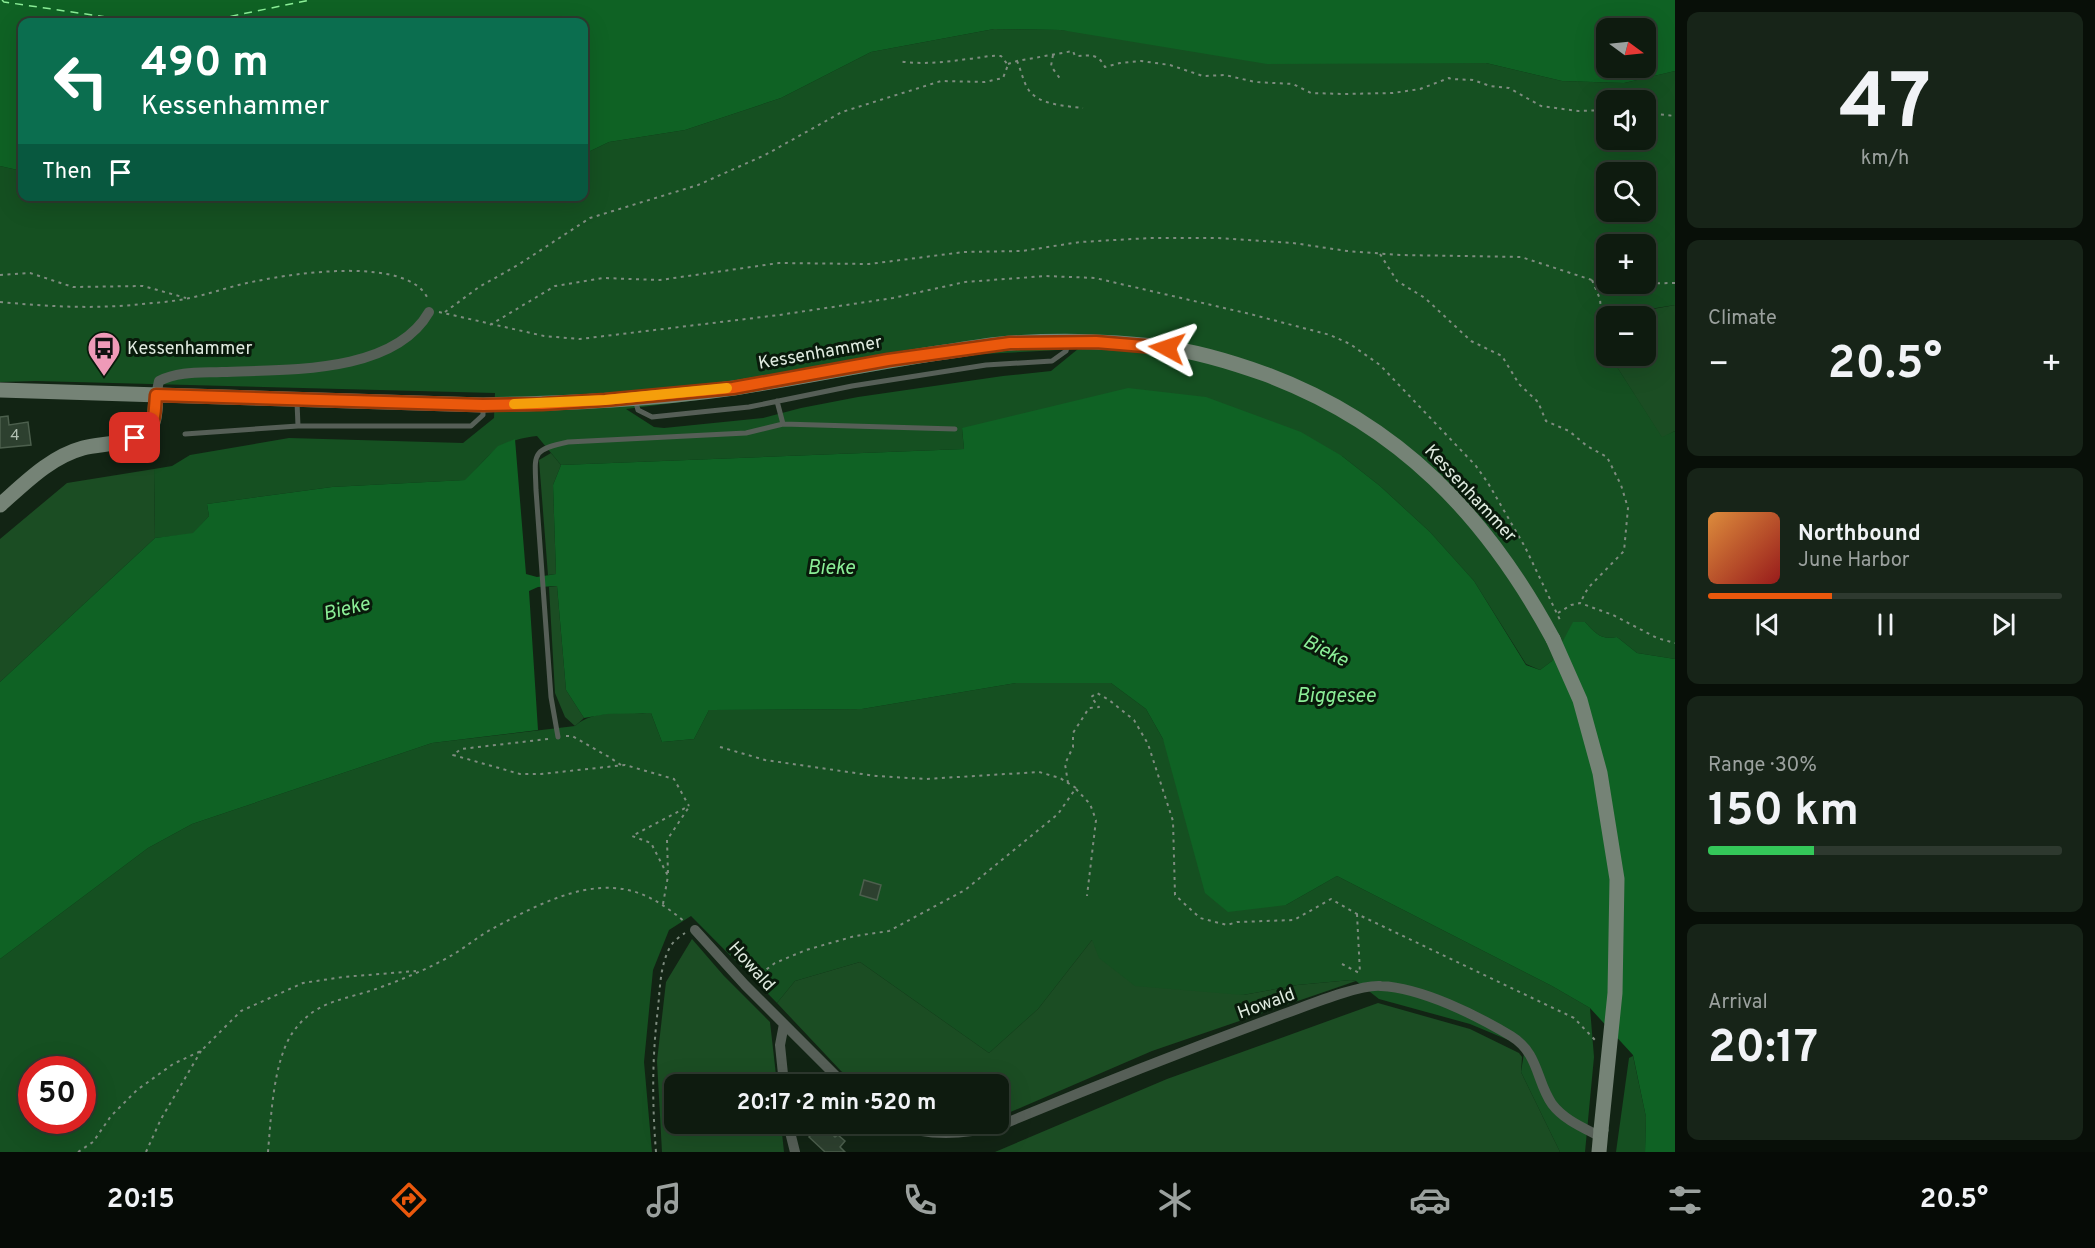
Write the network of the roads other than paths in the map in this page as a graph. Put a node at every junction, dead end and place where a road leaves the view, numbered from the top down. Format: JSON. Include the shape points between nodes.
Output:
{"nodes":[{"id":1,"x":429,"y":312,"type":"road end"},
{"id":2,"x":1069,"y":342,"type":"junction"},
{"id":3,"x":0,"y":390,"type":"edge"},
{"id":4,"x":156,"y":395,"type":"junction"},
{"id":5,"x":634,"y":398,"type":"junction"},
{"id":6,"x":297,"y":400,"type":"junction"},
{"id":7,"x":777,"y":401,"type":"junction"},
{"id":8,"x":483,"y":405,"type":"junction"},
{"id":9,"x":783,"y":424,"type":"junction"},
{"id":10,"x":298,"y":426,"type":"junction"},
{"id":11,"x":955,"y":429,"type":"dead end"},
{"id":12,"x":184,"y":434,"type":"dead end"},
{"id":13,"x":0,"y":505,"type":"edge"},
{"id":14,"x":558,"y":737,"type":"road end"},
{"id":15,"x":695,"y":930,"type":"road end"},
{"id":16,"x":784,"y":1024,"type":"junction"},
{"id":17,"x":783,"y":1074,"type":"edge"},
{"id":18,"x":834,"y":1074,"type":"edge"},
{"id":19,"x":1009,"y":1122,"type":"edge"},
{"id":20,"x":790,"y":1134,"type":"edge"},
{"id":21,"x":1600,"y":1140,"type":"edge"},
{"id":22,"x":795,"y":1152,"type":"edge"}],
"edges":[{"from":1,"to":4,"type":"street","via":[[416,331],[375,355],[297,368],[180,374],[159,381]]},
{"from":2,"to":5,"type":"main road","name":"Kessenhammer","via":[[1010,343],[733,388]]},
{"from":2,"to":7,"type":"lane","via":[[1066,351],[1052,361],[986,365]]},
{"from":2,"to":21,"type":"main road","name":"Kessenhammer","bridge":true,"via":[[1167,348],[1207,356],[1249,368],[1322,398],[1406,452],[1435,478],[1530,595],[1580,700],[1600,773],[1617,879],[1615,993]]},
{"from":3,"to":4,"type":"main road","name":"Kessenhammer"},
{"from":4,"to":6,"type":"main road","name":"Kessenhammer"},
{"from":4,"to":13,"type":"main road","via":[[153,425],[145,434],[65,455],[48,464]]},
{"from":5,"to":7,"type":"lane","via":[[639,410],[652,417]]},
{"from":5,"to":8,"type":"main road","name":"Kessenhammer"},
{"from":6,"to":8,"type":"main road","name":"Kessenhammer"},
{"from":6,"to":10,"type":"lane"},
{"from":7,"to":9,"type":"lane"},
{"from":8,"to":10,"type":"lane","via":[[483,415],[471,426]]},
{"from":9,"to":11,"type":"lane"},
{"from":9,"to":14,"type":"lane","via":[[746,433],[568,442],[546,447],[535,457],[551,697]]},
{"from":10,"to":12,"type":"lane"},
{"from":15,"to":16,"type":"street","name":"Howald"},
{"from":16,"to":17,"type":"street","via":[[780,1045]]},
{"from":16,"to":18,"type":"street","name":"Howald"},
{"from":19,"to":21,"type":"street","name":"Howald","via":[[1156,1061],[1310,1005],[1382,986],[1432,999],[1518,1040],[1529,1052],[1554,1106]]},
{"from":20,"to":22,"type":"street"}]}
